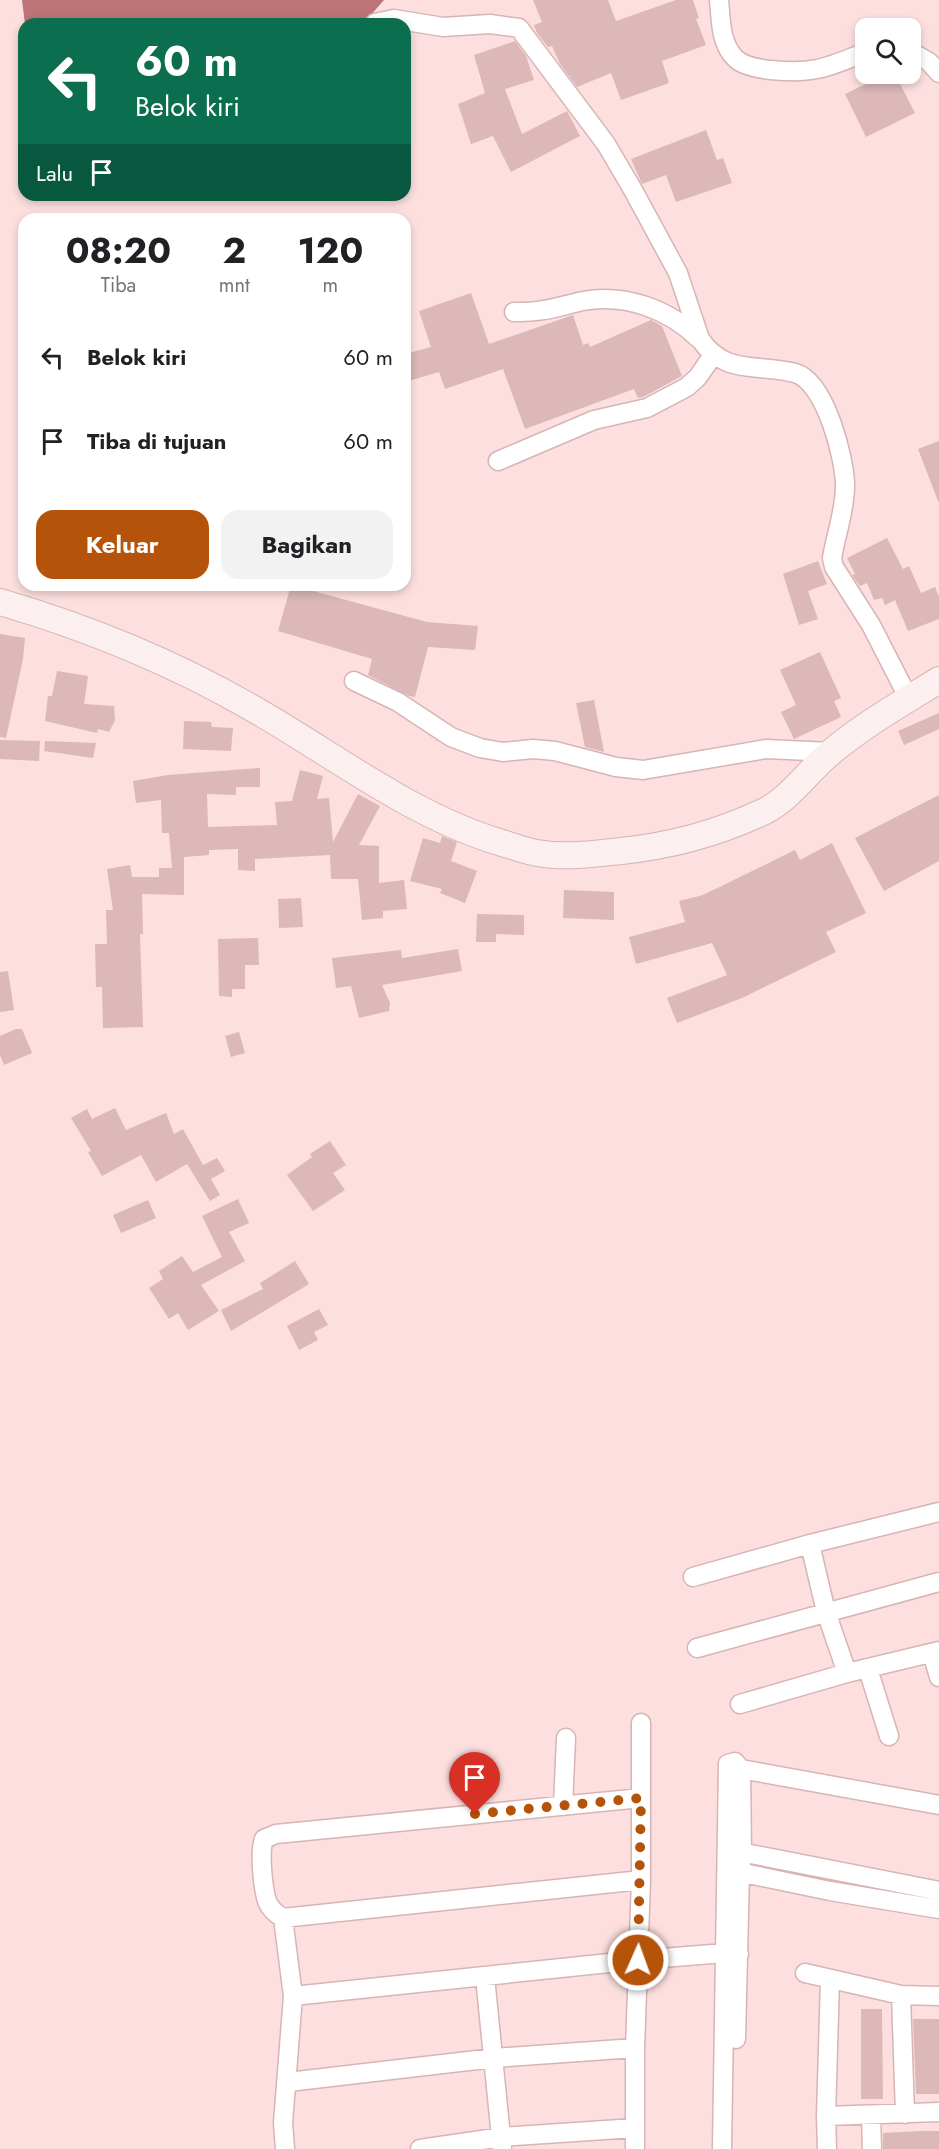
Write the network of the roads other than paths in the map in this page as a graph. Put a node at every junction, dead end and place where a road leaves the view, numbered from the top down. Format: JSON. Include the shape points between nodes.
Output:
{"nodes":[{"id":1,"x":719,"y":0,"type":"edge"},
{"id":2,"x":411,"y":22,"type":"edge"},
{"id":3,"x":855,"y":56,"type":"edge"},
{"id":4,"x":921,"y":57,"type":"edge"},
{"id":5,"x":939,"y":74,"type":"edge"},
{"id":6,"x":514,"y":312,"type":"dead end"},
{"id":7,"x":700,"y":339,"type":"junction"},
{"id":8,"x":713,"y":355,"type":"junction"},
{"id":9,"x":498,"y":461,"type":"dead end"},
{"id":10,"x":0,"y":602,"type":"edge"},
{"id":11,"x":939,"y":680,"type":"edge"},
{"id":12,"x":354,"y":681,"type":"dead end"},
{"id":13,"x":909,"y":699,"type":"junction"},
{"id":14,"x":825,"y":758,"type":"junction"},
{"id":15,"x":939,"y":1512,"type":"edge"},
{"id":16,"x":810,"y":1544,"type":"junction"},
{"id":17,"x":693,"y":1577,"type":"dead end"},
{"id":18,"x":939,"y":1582,"type":"edge"},
{"id":19,"x":826,"y":1612,"type":"junction"},
{"id":20,"x":697,"y":1648,"type":"dead end"},
{"id":21,"x":935,"y":1652,"type":"edge"},
{"id":22,"x":867,"y":1668,"type":"junction"},
{"id":23,"x":848,"y":1673,"type":"junction"},
{"id":24,"x":939,"y":1677,"type":"edge"},
{"id":25,"x":740,"y":1704,"type":"dead end"},
{"id":26,"x":641,"y":1723,"type":"dead end"},
{"id":27,"x":889,"y":1736,"type":"dead end"},
{"id":28,"x":566,"y":1738,"type":"dead end"},
{"id":29,"x":641,"y":1798,"type":"junction"},
{"id":30,"x":939,"y":1805,"type":"edge"},
{"id":31,"x":563,"y":1806,"type":"junction"},
{"id":32,"x":733,"y":1861,"type":"junction"},
{"id":33,"x":641,"y":1880,"type":"junction"},
{"id":34,"x":939,"y":1891,"type":"edge"},
{"id":35,"x":939,"y":1909,"type":"edge"},
{"id":36,"x":283,"y":1918,"type":"junction"},
{"id":37,"x":732,"y":1954,"type":"junction"},
{"id":38,"x":638,"y":1960,"type":"junction"},
{"id":39,"x":805,"y":1973,"type":"dead end"},
{"id":40,"x":485,"y":1977,"type":"junction"},
{"id":41,"x":830,"y":1980,"type":"junction"},
{"id":42,"x":902,"y":1995,"type":"junction"},
{"id":43,"x":293,"y":1996,"type":"junction"},
{"id":44,"x":939,"y":1996,"type":"edge"},
{"id":45,"x":635,"y":2048,"type":"junction"},
{"id":46,"x":494,"y":2058,"type":"junction"},
{"id":47,"x":288,"y":2082,"type":"junction"},
{"id":48,"x":939,"y":2112,"type":"edge"},
{"id":49,"x":905,"y":2114,"type":"junction"},
{"id":50,"x":871,"y":2115,"type":"junction"},
{"id":51,"x":826,"y":2116,"type":"junction"},
{"id":52,"x":635,"y":2128,"type":"junction"},
{"id":53,"x":502,"y":2143,"type":"edge"},
{"id":54,"x":285,"y":2149,"type":"edge"},
{"id":55,"x":420,"y":2149,"type":"edge"},
{"id":56,"x":635,"y":2149,"type":"edge"},
{"id":57,"x":722,"y":2149,"type":"edge"},
{"id":58,"x":734,"y":2149,"type":"edge"},
{"id":59,"x":827,"y":2149,"type":"edge"},
{"id":60,"x":872,"y":2149,"type":"edge"}],
"edges":[{"from":1,"to":3,"type":"street","via":[[722,33],[734,58],[743,64],[776,71],[816,70]]},
{"from":2,"to":7,"type":"street","via":[[443,27],[490,24],[519,28],[606,144],[633,190],[678,273]]},
{"from":4,"to":5,"type":"street"},
{"from":6,"to":7,"type":"street","via":[[539,313],[609,298],[672,316]]},
{"from":7,"to":8,"type":"street"},
{"from":8,"to":9,"type":"street","via":[[687,387],[647,408],[594,420]]},
{"from":8,"to":13,"type":"street","via":[[736,364],[797,373],[819,395],[832,428],[845,484],[832,558],[834,567],[871,625]]},
{"from":10,"to":14,"type":"street","via":[[77,626],[181,669],[440,819],[474,835],[536,853],[587,855],[673,843],[728,827],[763,812]]},
{"from":11,"to":13,"type":"street"},
{"from":12,"to":14,"type":"street","via":[[398,702],[451,737],[503,752],[555,751],[643,770],[757,750]]},
{"from":13,"to":14,"type":"street","via":[[871,722]]},
{"from":15,"to":16,"type":"street"},
{"from":16,"to":17,"type":"street"},
{"from":16,"to":19,"type":"street"},
{"from":18,"to":19,"type":"street"},
{"from":19,"to":20,"type":"street"},
{"from":19,"to":23,"type":"street"},
{"from":21,"to":22,"type":"street"},
{"from":21,"to":24,"type":"street"},
{"from":22,"to":23,"type":"street"},
{"from":22,"to":27,"type":"street"},
{"from":23,"to":25,"type":"street"},
{"from":26,"to":29,"type":"street"},
{"from":28,"to":31,"type":"street"},
{"from":29,"to":31,"type":"street"},
{"from":29,"to":33,"type":"street"},
{"from":30,"to":32,"type":"street","via":[[741,1769],[735,1762],[728,1764]]},
{"from":31,"to":36,"type":"street","via":[[268,1836],[262,1845],[267,1903]]},
{"from":32,"to":34,"type":"street"},
{"from":32,"to":35,"type":"street","via":[[830,1891]]},
{"from":32,"to":37,"type":"street"},
{"from":33,"to":36,"type":"street"},
{"from":33,"to":38,"type":"street"},
{"from":36,"to":43,"type":"street"},
{"from":37,"to":38,"type":"street"},
{"from":37,"to":57,"type":"street"},
{"from":37,"to":58,"type":"street"},
{"from":38,"to":40,"type":"street"},
{"from":38,"to":45,"type":"street"},
{"from":39,"to":41,"type":"street"},
{"from":40,"to":43,"type":"street"},
{"from":40,"to":46,"type":"street"},
{"from":41,"to":42,"type":"street"},
{"from":41,"to":51,"type":"street"},
{"from":42,"to":44,"type":"street"},
{"from":42,"to":49,"type":"street"},
{"from":43,"to":47,"type":"street"},
{"from":45,"to":46,"type":"street"},
{"from":45,"to":52,"type":"street"},
{"from":46,"to":47,"type":"street"},
{"from":46,"to":53,"type":"street"},
{"from":47,"to":54,"type":"street","via":[[283,2122]]},
{"from":48,"to":49,"type":"street"},
{"from":49,"to":50,"type":"street"},
{"from":50,"to":51,"type":"street"},
{"from":50,"to":60,"type":"street"},
{"from":51,"to":59,"type":"street"},
{"from":52,"to":53,"type":"street"},
{"from":52,"to":56,"type":"street"},
{"from":53,"to":55,"type":"street"}]}
